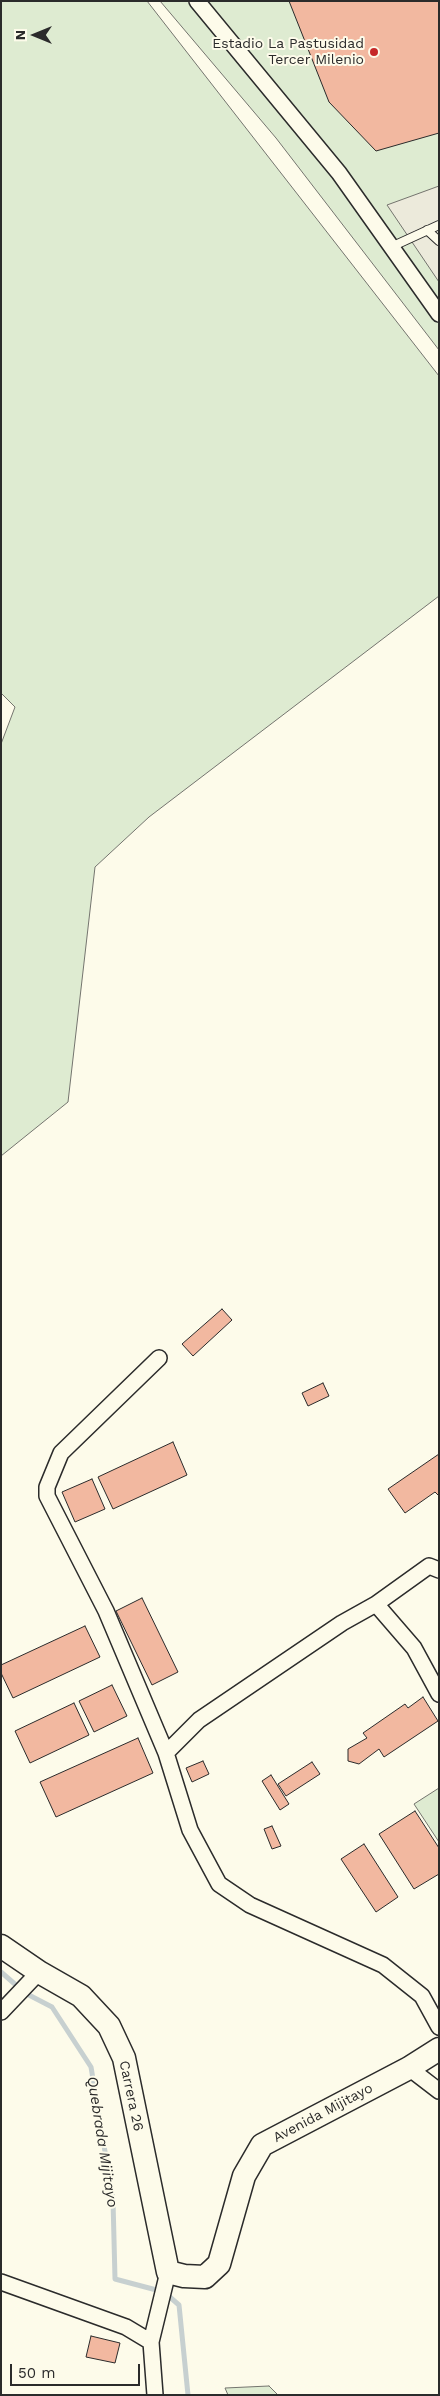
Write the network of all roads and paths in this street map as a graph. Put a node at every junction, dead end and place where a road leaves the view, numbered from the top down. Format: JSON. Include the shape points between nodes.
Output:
{"nodes":[{"id":1,"x":196,"y":1,"type":"edge"},
{"id":2,"x":439,"y":225,"type":"edge"},
{"id":3,"x":427,"y":230,"type":"junction"},
{"id":4,"x":439,"y":241,"type":"edge"},
{"id":5,"x":391,"y":247,"type":"junction"},
{"id":6,"x":438,"y":313,"type":"edge"},
{"id":7,"x":159,"y":1358,"type":"dead end"},
{"id":8,"x":439,"y":1570,"type":"edge"},
{"id":9,"x":376,"y":1604,"type":"junction"},
{"id":10,"x":439,"y":1694,"type":"edge"},
{"id":11,"x":166,"y":1753,"type":"junction"},
{"id":12,"x":1,"y":1946,"type":"edge"},
{"id":13,"x":39,"y":1972,"type":"junction"},
{"id":14,"x":6,"y":2008,"type":"edge"},
{"id":15,"x":439,"y":2027,"type":"edge"},
{"id":16,"x":439,"y":2049,"type":"edge"},
{"id":17,"x":409,"y":2068,"type":"junction"},
{"id":18,"x":439,"y":2091,"type":"edge"},
{"id":19,"x":168,"y":2272,"type":"junction"},
{"id":20,"x":1,"y":2282,"type":"edge"},
{"id":21,"x":151,"y":2342,"type":"junction"},
{"id":22,"x":156,"y":2395,"type":"edge"}],
"edges":[{"from":1,"to":5,"type":"street","via":[[339,173]]},
{"from":2,"to":3,"type":"lane"},
{"from":3,"to":4,"type":"lane"},
{"from":3,"to":5,"type":"lane"},
{"from":5,"to":6,"type":"street"},
{"from":7,"to":11,"type":"street","via":[[61,1453],[47,1496],[106,1610]]},
{"from":8,"to":9,"type":"street","via":[[430,1566]]},
{"from":9,"to":10,"type":"street","via":[[414,1648]]},
{"from":9,"to":11,"type":"street","via":[[342,1623],[199,1720]]},
{"from":11,"to":15,"type":"street","via":[[190,1830],[219,1884],[250,1905],[383,1965],[422,1996]]},
{"from":12,"to":13,"type":"street","name":"Carrera 26"},
{"from":13,"to":14,"type":"street"},
{"from":13,"to":19,"type":"street","name":"Carrera 26","via":[[81,1996],[109,2026],[124,2058]]},
{"from":16,"to":17,"type":"street","name":"Avenida Mijitayo"},
{"from":17,"to":18,"type":"street"},
{"from":17,"to":19,"type":"street","name":"Avenida Mijitayo","via":[[262,2144],[244,2176],[219,2264],[205,2277]]},
{"from":19,"to":21,"type":"street"},
{"from":20,"to":21,"type":"street","via":[[126,2327]]},
{"from":21,"to":22,"type":"street"}]}
